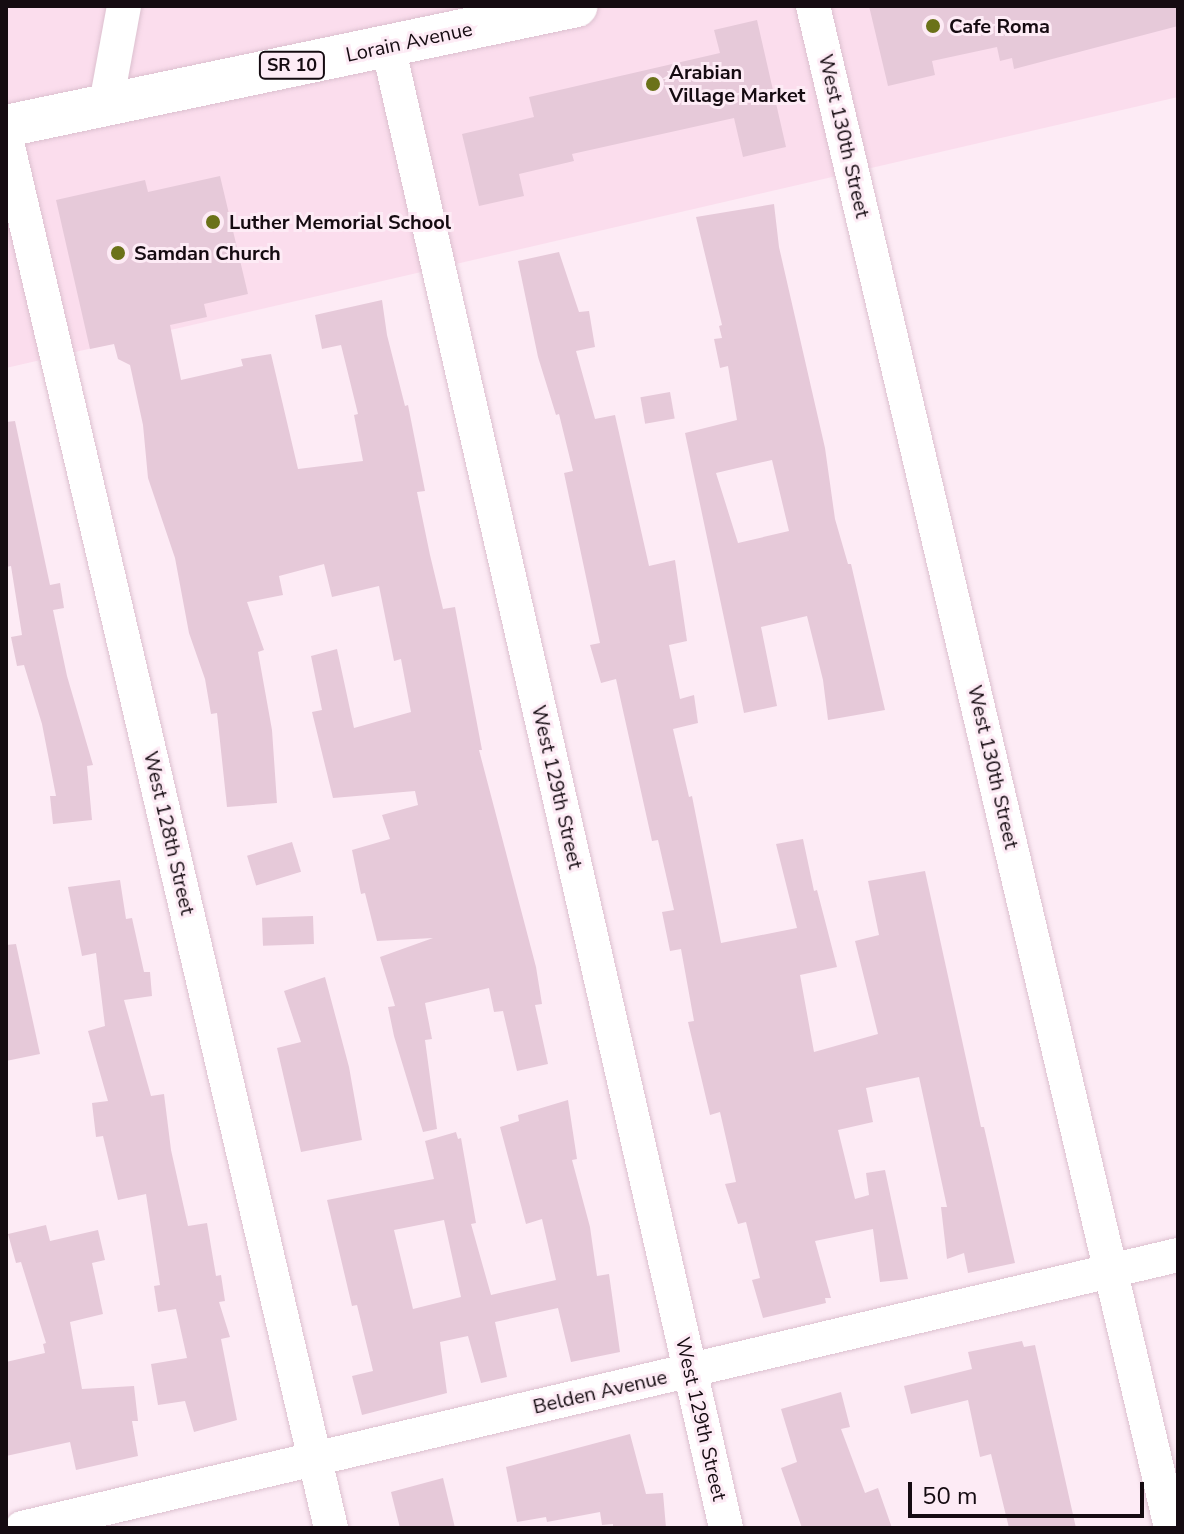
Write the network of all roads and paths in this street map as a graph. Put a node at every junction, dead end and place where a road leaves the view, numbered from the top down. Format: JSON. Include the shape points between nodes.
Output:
{"nodes":[{"id":1,"x":124,"y":6,"type":"edge"},
{"id":2,"x":577,"y":6,"type":"edge"},
{"id":3,"x":813,"y":6,"type":"edge"},
{"id":4,"x":509,"y":14,"type":"edge"},
{"id":5,"x":388,"y":46,"type":"junction"},
{"id":6,"x":106,"y":104,"type":"junction"},
{"id":7,"x":6,"y":126,"type":"edge"},
{"id":8,"x":6,"y":138,"type":"edge"},
{"id":9,"x":1178,"y":1255,"type":"edge"},
{"id":10,"x":1111,"y":1270,"type":"junction"},
{"id":11,"x":690,"y":1371,"type":"junction"},
{"id":12,"x":316,"y":1458,"type":"junction"},
{"id":13,"x":22,"y":1528,"type":"edge"},
{"id":14,"x":331,"y":1528,"type":"edge"},
{"id":15,"x":726,"y":1528,"type":"edge"},
{"id":16,"x":1171,"y":1528,"type":"edge"}],
"edges":[{"from":1,"to":6,"type":"street"},
{"from":2,"to":4,"type":"main road","name":"Lorain Avenue","number":"SR 10"},
{"from":3,"to":10,"type":"street","name":"West 130th Street"},
{"from":4,"to":5,"type":"main road","name":"Lorain Avenue","number":"SR 10"},
{"from":5,"to":6,"type":"main road","name":"Lorain Avenue","number":"SR 10"},
{"from":5,"to":11,"type":"street","name":"West 129th Street"},
{"from":6,"to":7,"type":"main road","name":"Lorain Avenue","number":"SR 10"},
{"from":8,"to":12,"type":"street","name":"West 128th Street"},
{"from":9,"to":10,"type":"street","name":"Belden Avenue"},
{"from":10,"to":11,"type":"street","name":"Belden Avenue"},
{"from":10,"to":16,"type":"street","name":"West 130th Street"},
{"from":11,"to":12,"type":"street","name":"Belden Avenue"},
{"from":11,"to":15,"type":"street","name":"West 129th Street"},
{"from":12,"to":13,"type":"street","name":"Belden Avenue"},
{"from":12,"to":14,"type":"street","name":"West 128th Street"}]}
